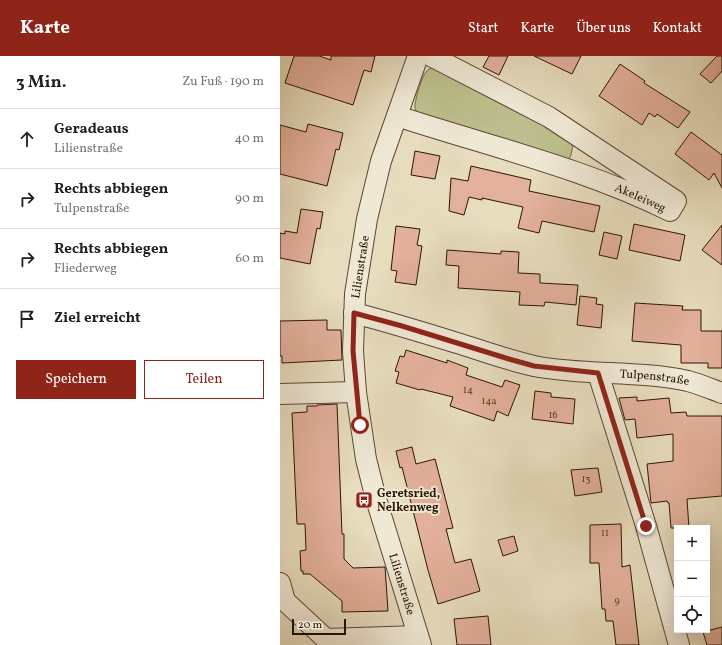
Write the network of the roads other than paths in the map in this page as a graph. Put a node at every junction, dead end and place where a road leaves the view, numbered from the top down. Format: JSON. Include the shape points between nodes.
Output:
{"nodes":[{"id":1,"x":418,"y":56,"type":"edge"},
{"id":2,"x":431,"y":56,"type":"edge"},
{"id":3,"x":397,"y":116,"type":"junction"},
{"id":4,"x":354,"y":313,"type":"junction"},
{"id":5,"x":598,"y":373,"type":"junction"},
{"id":6,"x":356,"y":392,"type":"junction"},
{"id":7,"x":722,"y":393,"type":"edge"},
{"id":8,"x":280,"y":394,"type":"edge"},
{"id":9,"x":282,"y":597,"type":"edge"},
{"id":10,"x":420,"y":640,"type":"edge"},
{"id":11,"x":323,"y":642,"type":"edge"},
{"id":12,"x":679,"y":645,"type":"edge"}],
"edges":[{"from":1,"to":3,"type":"street","name":"Lilienstraße"},
{"from":2,"to":3,"type":"street","name":"Akeleiweg","via":[[561,125],[676,200],[673,206],[670,211],[582,173]]},
{"from":3,"to":4,"type":"street","name":"Lilienstraße","via":[[381,161],[368,219]]},
{"from":4,"to":5,"type":"street","name":"Tulpenstraße","via":[[534,366]]},
{"from":4,"to":6,"type":"street","name":"Lilienstraße"},
{"from":5,"to":7,"type":"street","name":"Tulpenstraße","via":[[668,378]]},
{"from":5,"to":12,"type":"street","via":[[646,526]]},
{"from":6,"to":8,"type":"street"},
{"from":6,"to":10,"type":"street","name":"Lilienstraße","via":[[366,459],[376,499]]},
{"from":9,"to":11,"type":"street"},
{"from":10,"to":11,"type":"street"}]}
